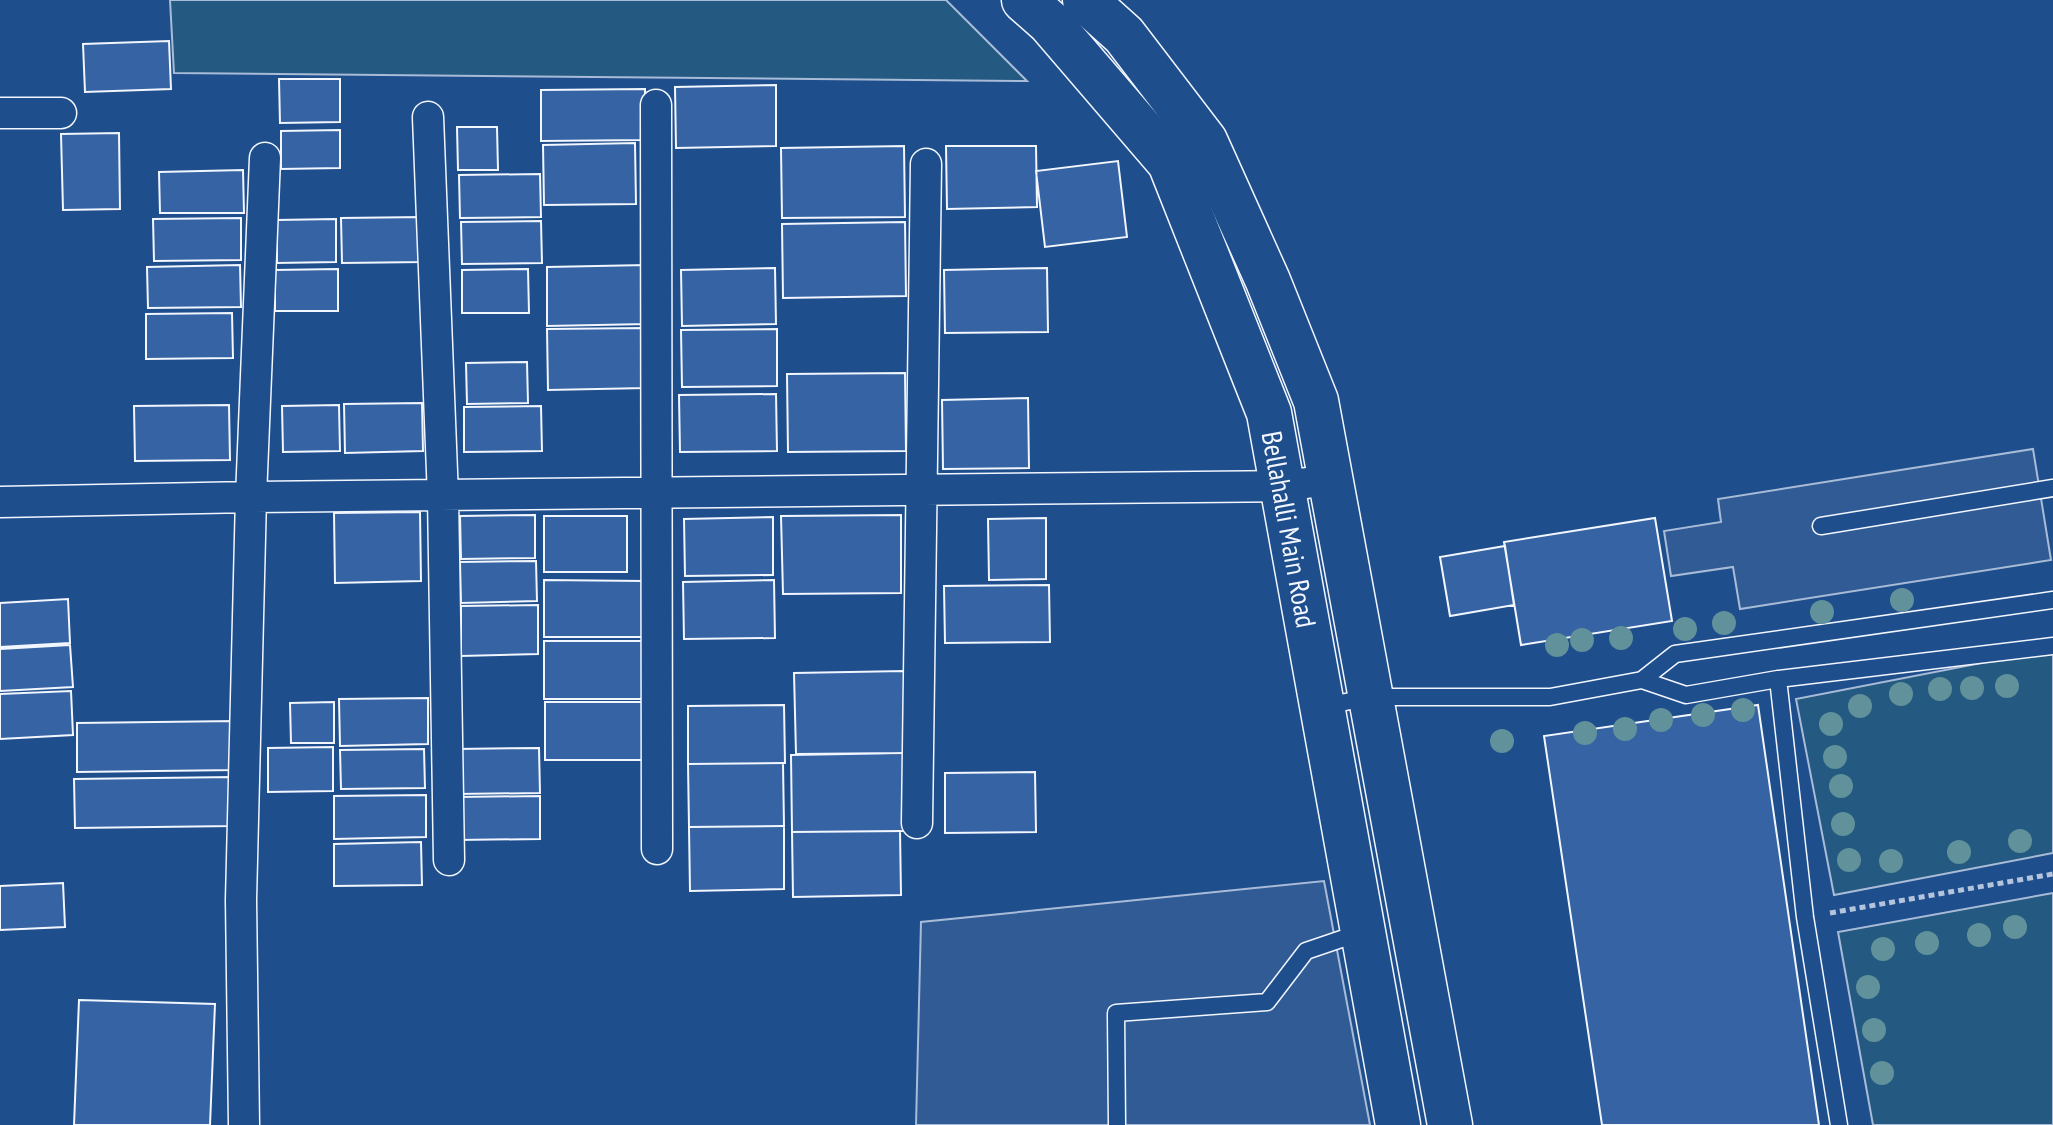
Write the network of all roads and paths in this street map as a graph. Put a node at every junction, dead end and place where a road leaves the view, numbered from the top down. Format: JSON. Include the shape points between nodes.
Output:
{"nodes":[{"id":1,"x":1024,"y":0,"type":"edge"},
{"id":2,"x":1085,"y":0,"type":"edge"},
{"id":3,"x":656,"y":105,"type":"dead end"},
{"id":4,"x":0,"y":113,"type":"edge"},
{"id":5,"x":61,"y":113,"type":"dead end"},
{"id":6,"x":428,"y":117,"type":"dead end"},
{"id":7,"x":265,"y":158,"type":"dead end"},
{"id":8,"x":926,"y":164,"type":"dead end"},
{"id":9,"x":1329,"y":480,"type":"junction"},
{"id":10,"x":1284,"y":486,"type":"junction"},
{"id":11,"x":2053,"y":488,"type":"edge"},
{"id":12,"x":923,"y":490,"type":"junction"},
{"id":13,"x":658,"y":494,"type":"junction"},
{"id":14,"x":251,"y":497,"type":"junction"},
{"id":15,"x":443,"y":497,"type":"junction"},
{"id":16,"x":0,"y":502,"type":"edge"},
{"id":17,"x":1821,"y":526,"type":"dead end"},
{"id":18,"x":2053,"y":600,"type":"edge"},
{"id":19,"x":2053,"y":646,"type":"edge"},
{"id":20,"x":1778,"y":679,"type":"junction"},
{"id":21,"x":1642,"y":680,"type":"junction"},
{"id":22,"x":1372,"y":697,"type":"junction"},
{"id":23,"x":1322,"y":706,"type":"junction"},
{"id":24,"x":917,"y":823,"type":"dead end"},
{"id":25,"x":657,"y":849,"type":"dead end"},
{"id":26,"x":449,"y":860,"type":"dead end"},
{"id":27,"x":2053,"y":874,"type":"edge"},
{"id":28,"x":1805,"y":917,"type":"junction"},
{"id":29,"x":1363,"y":932,"type":"junction"},
{"id":30,"x":244,"y":1125,"type":"edge"},
{"id":31,"x":1117,"y":1125,"type":"edge"},
{"id":32,"x":1398,"y":1125,"type":"edge"},
{"id":33,"x":1450,"y":1125,"type":"edge"},
{"id":34,"x":1839,"y":1125,"type":"edge"}],
"edges":[{"from":1,"to":10,"type":"main road","name":"Bellahalli Main Road","via":[[1170,163],[1269,413]]},
{"from":2,"to":9,"type":"main road","name":"Bellahalli Main Road","via":[[1124,35],[1205,141],[1316,401]]},
{"from":3,"to":13,"type":"street"},
{"from":4,"to":5,"type":"street"},
{"from":6,"to":15,"type":"street"},
{"from":7,"to":14,"type":"street"},
{"from":8,"to":12,"type":"street"},
{"from":9,"to":10,"type":"street"},
{"from":9,"to":22,"type":"main road","name":"Bellahalli Main Road"},
{"from":10,"to":12,"type":"street"},
{"from":10,"to":23,"type":"main road","name":"Bellahalli Main Road"},
{"from":11,"to":17,"type":"lane"},
{"from":12,"to":13,"type":"street"},
{"from":12,"to":24,"type":"street"},
{"from":13,"to":15,"type":"street"},
{"from":13,"to":25,"type":"street"},
{"from":14,"to":15,"type":"street"},
{"from":14,"to":16,"type":"street"},
{"from":14,"to":30,"type":"street","via":[[241,900]]},
{"from":15,"to":26,"type":"street"},
{"from":18,"to":21,"type":"lane","via":[[1675,654]]},
{"from":19,"to":20,"type":"lane"},
{"from":20,"to":21,"type":"lane","via":[[1686,695]]},
{"from":20,"to":28,"type":"lane"},
{"from":21,"to":22,"type":"lane","via":[[1525,699]]},
{"from":22,"to":23,"type":"lane"},
{"from":22,"to":33,"type":"main road","name":"Bellahalli Main Road"},
{"from":23,"to":29,"type":"main road","name":"Bellahalli Main Road"},
{"from":27,"to":28,"type":"path"},
{"from":28,"to":34,"type":"lane"},
{"from":29,"to":31,"type":"lane","via":[[1306,951],[1267,1002],[1116,1013]]},
{"from":29,"to":32,"type":"main road","name":"Bellahalli Main Road"}]}
